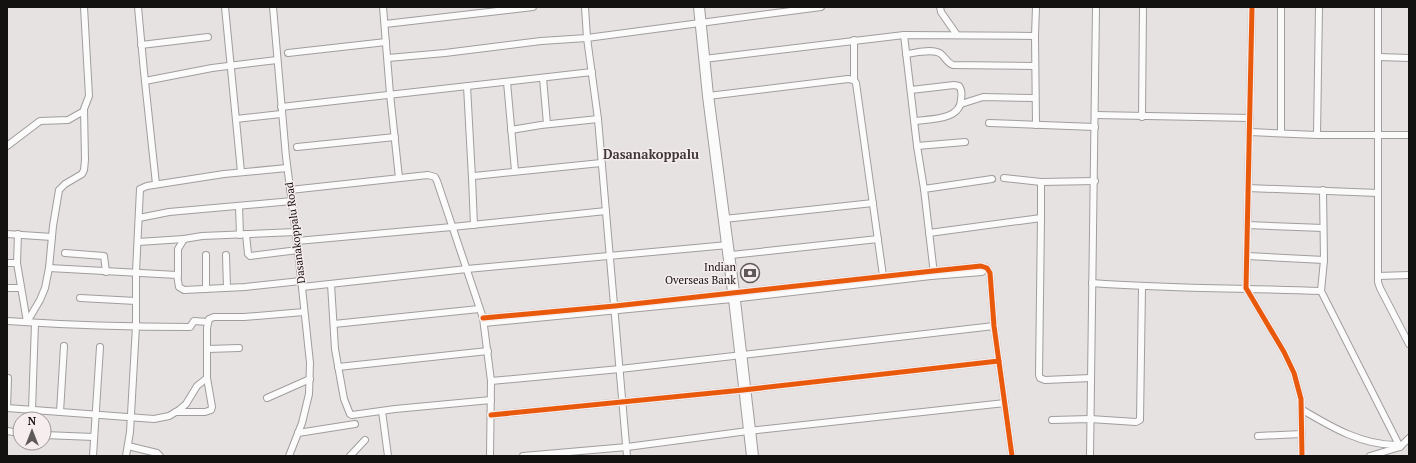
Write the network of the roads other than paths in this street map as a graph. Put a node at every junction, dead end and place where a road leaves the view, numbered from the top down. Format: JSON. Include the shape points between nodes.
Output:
{"nodes":[{"id":1,"x":84,"y":7,"type":"edge"},
{"id":2,"x":138,"y":7,"type":"edge"},
{"id":3,"x":224,"y":7,"type":"edge"},
{"id":4,"x":273,"y":7,"type":"edge"},
{"id":5,"x":384,"y":7,"type":"edge"},
{"id":6,"x":532,"y":7,"type":"edge"},
{"id":7,"x":585,"y":7,"type":"edge"},
{"id":8,"x":697,"y":7,"type":"edge"},
{"id":9,"x":701,"y":7,"type":"edge"},
{"id":10,"x":821,"y":7,"type":"edge"},
{"id":11,"x":940,"y":7,"type":"edge"},
{"id":12,"x":1036,"y":7,"type":"edge"},
{"id":13,"x":1096,"y":7,"type":"edge"},
{"id":14,"x":1143,"y":7,"type":"edge"},
{"id":15,"x":1252,"y":7,"type":"edge"},
{"id":16,"x":1281,"y":7,"type":"edge"},
{"id":17,"x":1319,"y":7,"type":"edge"},
{"id":18,"x":1378,"y":7,"type":"edge"},
{"id":19,"x":701,"y":23,"type":"junction"},
{"id":20,"x":385,"y":24,"type":"junction"},
{"id":21,"x":904,"y":35,"type":"junction"},
{"id":22,"x":957,"y":35,"type":"junction"},
{"id":23,"x":1035,"y":36,"type":"junction"},
{"id":24,"x":208,"y":37,"type":"dead end"},
{"id":25,"x":587,"y":38,"type":"junction"},
{"id":26,"x":854,"y":40,"type":"junction"},
{"id":27,"x":386,"y":42,"type":"junction"},
{"id":28,"x":141,"y":45,"type":"junction"},
{"id":29,"x":288,"y":53,"type":"dead end"},
{"id":30,"x":906,"y":54,"type":"junction"},
{"id":31,"x":1378,"y":57,"type":"junction"},
{"id":32,"x":388,"y":58,"type":"junction"},
{"id":33,"x":705,"y":58,"type":"junction"},
{"id":34,"x":1409,"y":58,"type":"edge"},
{"id":35,"x":277,"y":60,"type":"junction"},
{"id":36,"x":230,"y":66,"type":"junction"},
{"id":37,"x":1035,"y":66,"type":"junction"},
{"id":38,"x":592,"y":72,"type":"junction"},
{"id":39,"x":543,"y":78,"type":"junction"},
{"id":40,"x":854,"y":80,"type":"junction"},
{"id":41,"x":144,"y":81,"type":"junction"},
{"id":42,"x":507,"y":82,"type":"junction"},
{"id":43,"x":466,"y":86,"type":"junction"},
{"id":44,"x":911,"y":90,"type":"junction"},
{"id":45,"x":390,"y":94,"type":"junction"},
{"id":46,"x":708,"y":96,"type":"junction"},
{"id":47,"x":1035,"y":98,"type":"junction"},
{"id":48,"x":961,"y":104,"type":"junction"},
{"id":49,"x":84,"y":111,"type":"junction"},
{"id":50,"x":281,"y":111,"type":"junction"},
{"id":51,"x":1096,"y":115,"type":"junction"},
{"id":52,"x":1142,"y":117,"type":"junction"},
{"id":53,"x":1250,"y":118,"type":"junction"},
{"id":54,"x":236,"y":119,"type":"junction"},
{"id":55,"x":598,"y":119,"type":"junction"},
{"id":56,"x":915,"y":121,"type":"junction"},
{"id":57,"x":989,"y":123,"type":"dead end"},
{"id":58,"x":547,"y":124,"type":"junction"},
{"id":59,"x":1036,"y":126,"type":"junction"},
{"id":60,"x":1095,"y":127,"type":"junction"},
{"id":61,"x":511,"y":130,"type":"junction"},
{"id":62,"x":1250,"y":132,"type":"junction"},
{"id":63,"x":1281,"y":134,"type":"junction"},
{"id":64,"x":1317,"y":135,"type":"junction"},
{"id":65,"x":1409,"y":135,"type":"edge"},
{"id":66,"x":1379,"y":136,"type":"junction"},
{"id":67,"x":395,"y":137,"type":"junction"},
{"id":68,"x":965,"y":142,"type":"dead end"},
{"id":69,"x":7,"y":146,"type":"edge"},
{"id":70,"x":917,"y":146,"type":"junction"},
{"id":71,"x":297,"y":147,"type":"dead end"},
{"id":72,"x":601,"y":163,"type":"junction"},
{"id":73,"x":287,"y":168,"type":"junction"},
{"id":74,"x":515,"y":171,"type":"junction"},
{"id":75,"x":241,"y":172,"type":"junction"},
{"id":76,"x":399,"y":178,"type":"junction"},
{"id":77,"x":472,"y":178,"type":"junction"},
{"id":78,"x":1004,"y":178,"type":"dead end"},
{"id":79,"x":992,"y":179,"type":"dead end"},
{"id":80,"x":1095,"y":181,"type":"junction"},
{"id":81,"x":1040,"y":182,"type":"junction"},
{"id":82,"x":156,"y":184,"type":"junction"},
{"id":83,"x":1248,"y":188,"type":"junction"},
{"id":84,"x":924,"y":189,"type":"junction"},
{"id":85,"x":290,"y":190,"type":"junction"},
{"id":86,"x":1323,"y":190,"type":"junction"},
{"id":87,"x":1378,"y":193,"type":"junction"},
{"id":88,"x":292,"y":201,"type":"junction"},
{"id":89,"x":873,"y":203,"type":"junction"},
{"id":90,"x":239,"y":206,"type":"junction"},
{"id":91,"x":606,"y":211,"type":"junction"},
{"id":92,"x":139,"y":218,"type":"junction"},
{"id":93,"x":1041,"y":218,"type":"junction"},
{"id":94,"x":724,"y":219,"type":"junction"},
{"id":95,"x":474,"y":225,"type":"junction"},
{"id":96,"x":1247,"y":225,"type":"junction"},
{"id":97,"x":452,"y":227,"type":"junction"},
{"id":98,"x":1323,"y":228,"type":"junction"},
{"id":99,"x":296,"y":232,"type":"junction"},
{"id":100,"x":929,"y":233,"type":"junction"},
{"id":101,"x":7,"y":234,"type":"edge"},
{"id":102,"x":18,"y":234,"type":"junction"},
{"id":103,"x":243,"y":235,"type":"junction"},
{"id":104,"x":52,"y":236,"type":"junction"},
{"id":105,"x":184,"y":239,"type":"junction"},
{"id":106,"x":878,"y":239,"type":"junction"},
{"id":107,"x":297,"y":241,"type":"junction"},
{"id":108,"x":138,"y":242,"type":"junction"},
{"id":109,"x":727,"y":245,"type":"junction"},
{"id":110,"x":298,"y":250,"type":"junction"},
{"id":111,"x":65,"y":253,"type":"dead end"},
{"id":112,"x":206,"y":255,"type":"dead end"},
{"id":113,"x":226,"y":255,"type":"dead end"},
{"id":114,"x":731,"y":255,"type":"junction"},
{"id":115,"x":609,"y":256,"type":"junction"},
{"id":116,"x":1247,"y":256,"type":"junction"},
{"id":117,"x":1324,"y":260,"type":"junction"},
{"id":118,"x":7,"y":263,"type":"edge"},
{"id":119,"x":17,"y":263,"type":"junction"},
{"id":120,"x":49,"y":268,"type":"junction"},
{"id":121,"x":467,"y":269,"type":"junction"},
{"id":122,"x":106,"y":272,"type":"junction"},
{"id":123,"x":136,"y":272,"type":"junction"},
{"id":124,"x":934,"y":273,"type":"junction"},
{"id":125,"x":1409,"y":275,"type":"edge"},
{"id":126,"x":178,"y":276,"type":"junction"},
{"id":127,"x":883,"y":276,"type":"junction"},
{"id":128,"x":1378,"y":276,"type":"junction"},
{"id":129,"x":1092,"y":283,"type":"junction"},
{"id":130,"x":301,"y":284,"type":"junction"},
{"id":131,"x":331,"y":284,"type":"junction"},
{"id":132,"x":1142,"y":287,"type":"junction"},
{"id":133,"x":7,"y":288,"type":"edge"},
{"id":134,"x":20,"y":288,"type":"junction"},
{"id":135,"x":227,"y":288,"type":"junction"},
{"id":136,"x":1246,"y":288,"type":"junction"},
{"id":137,"x":206,"y":289,"type":"junction"},
{"id":138,"x":1321,"y":291,"type":"junction"},
{"id":139,"x":734,"y":296,"type":"junction"},
{"id":140,"x":80,"y":298,"type":"dead end"},
{"id":141,"x":136,"y":300,"type":"junction"},
{"id":142,"x":615,"y":308,"type":"junction"},
{"id":143,"x":479,"y":309,"type":"junction"},
{"id":144,"x":304,"y":312,"type":"junction"},
{"id":145,"x":483,"y":320,"type":"junction"},
{"id":146,"x":7,"y":321,"type":"edge"},
{"id":147,"x":27,"y":322,"type":"junction"},
{"id":148,"x":208,"y":322,"type":"junction"},
{"id":149,"x":35,"y":323,"type":"junction"},
{"id":150,"x":334,"y":324,"type":"junction"},
{"id":151,"x":136,"y":326,"type":"junction"},
{"id":152,"x":994,"y":326,"type":"junction"},
{"id":153,"x":1409,"y":344,"type":"edge"},
{"id":154,"x":64,"y":346,"type":"dead end"},
{"id":155,"x":100,"y":347,"type":"dead end"},
{"id":156,"x":239,"y":348,"type":"dead end"},
{"id":157,"x":207,"y":349,"type":"junction"},
{"id":158,"x":488,"y":351,"type":"junction"},
{"id":159,"x":741,"y":355,"type":"junction"},
{"id":160,"x":999,"y":361,"type":"junction"},
{"id":161,"x":338,"y":367,"type":"junction"},
{"id":162,"x":620,"y":369,"type":"junction"},
{"id":163,"x":8,"y":378,"type":"dead end"},
{"id":164,"x":207,"y":378,"type":"junction"},
{"id":165,"x":1091,"y":378,"type":"junction"},
{"id":166,"x":310,"y":379,"type":"junction"},
{"id":167,"x":491,"y":381,"type":"junction"},
{"id":168,"x":745,"y":390,"type":"junction"},
{"id":169,"x":267,"y":398,"type":"dead end"},
{"id":170,"x":491,"y":400,"type":"junction"},
{"id":171,"x":624,"y":402,"type":"junction"},
{"id":172,"x":1005,"y":403,"type":"junction"},
{"id":173,"x":7,"y":408,"type":"edge"},
{"id":174,"x":1301,"y":409,"type":"junction"},
{"id":175,"x":32,"y":410,"type":"junction"},
{"id":176,"x":382,"y":411,"type":"junction"},
{"id":177,"x":60,"y":412,"type":"junction"},
{"id":178,"x":176,"y":412,"type":"junction"},
{"id":179,"x":95,"y":415,"type":"junction"},
{"id":180,"x":491,"y":415,"type":"junction"},
{"id":181,"x":130,"y":418,"type":"junction"},
{"id":182,"x":1090,"y":419,"type":"junction"},
{"id":183,"x":1052,"y":420,"type":"dead end"},
{"id":184,"x":355,"y":424,"type":"dead end"},
{"id":185,"x":750,"y":431,"type":"junction"},
{"id":186,"x":298,"y":433,"type":"junction"},
{"id":187,"x":1302,"y":434,"type":"junction"},
{"id":188,"x":52,"y":435,"type":"edge"},
{"id":189,"x":1258,"y":436,"type":"dead end"},
{"id":190,"x":94,"y":437,"type":"junction"},
{"id":191,"x":1409,"y":438,"type":"edge"},
{"id":192,"x":365,"y":440,"type":"dead end"},
{"id":193,"x":128,"y":446,"type":"junction"},
{"id":194,"x":1400,"y":446,"type":"junction"},
{"id":195,"x":627,"y":447,"type":"junction"},
{"id":196,"x":92,"y":456,"type":"edge"},
{"id":197,"x":126,"y":456,"type":"edge"},
{"id":198,"x":160,"y":456,"type":"edge"},
{"id":199,"x":289,"y":456,"type":"edge"},
{"id":200,"x":350,"y":456,"type":"edge"},
{"id":201,"x":388,"y":456,"type":"edge"},
{"id":202,"x":490,"y":456,"type":"edge"},
{"id":203,"x":523,"y":456,"type":"edge"},
{"id":204,"x":627,"y":456,"type":"edge"},
{"id":205,"x":750,"y":456,"type":"edge"},
{"id":206,"x":755,"y":456,"type":"edge"},
{"id":207,"x":1012,"y":456,"type":"edge"},
{"id":208,"x":1090,"y":456,"type":"edge"},
{"id":209,"x":1302,"y":456,"type":"edge"},
{"id":210,"x":1370,"y":456,"type":"edge"}],
"edges":[{"from":1,"to":49,"type":"street","via":[[89,96]]},
{"from":2,"to":28,"type":"street"},
{"from":3,"to":36,"type":"street"},
{"from":4,"to":35,"type":"street","name":"Dasanakoppalu Road"},
{"from":5,"to":20,"type":"street"},
{"from":6,"to":20,"type":"street"},
{"from":7,"to":25,"type":"street"},
{"from":8,"to":19,"type":"street"},
{"from":9,"to":19,"type":"street"},
{"from":10,"to":19,"type":"street"},
{"from":11,"to":22,"type":"street"},
{"from":12,"to":23,"type":"street"},
{"from":13,"to":51,"type":"street"},
{"from":14,"to":52,"type":"street"},
{"from":15,"to":53,"type":"street"},
{"from":16,"to":63,"type":"street"},
{"from":17,"to":64,"type":"street"},
{"from":18,"to":31,"type":"street"},
{"from":19,"to":25,"type":"street"},
{"from":19,"to":33,"type":"street"},
{"from":20,"to":27,"type":"street"},
{"from":21,"to":22,"type":"street"},
{"from":21,"to":26,"type":"street"},
{"from":21,"to":30,"type":"street"},
{"from":22,"to":23,"type":"street"},
{"from":23,"to":37,"type":"street"},
{"from":24,"to":28,"type":"street"},
{"from":25,"to":32,"type":"street"},
{"from":25,"to":38,"type":"street"},
{"from":26,"to":33,"type":"street"},
{"from":26,"to":40,"type":"street"},
{"from":27,"to":29,"type":"street"},
{"from":27,"to":32,"type":"street"},
{"from":28,"to":41,"type":"street"},
{"from":30,"to":37,"type":"street","via":[[934,52],[942,55],[953,65]]},
{"from":30,"to":44,"type":"street"},
{"from":31,"to":34,"type":"street"},
{"from":31,"to":66,"type":"street"},
{"from":32,"to":45,"type":"street"},
{"from":33,"to":46,"type":"street"},
{"from":35,"to":36,"type":"street"},
{"from":35,"to":50,"type":"street","name":"Dasanakoppalu Road"},
{"from":36,"to":41,"type":"street"},
{"from":36,"to":54,"type":"street"},
{"from":37,"to":47,"type":"street"},
{"from":38,"to":39,"type":"street"},
{"from":38,"to":55,"type":"street"},
{"from":39,"to":42,"type":"street"},
{"from":39,"to":58,"type":"street"},
{"from":40,"to":46,"type":"street"},
{"from":40,"to":89,"type":"street"},
{"from":41,"to":82,"type":"street"},
{"from":42,"to":43,"type":"street"},
{"from":42,"to":61,"type":"street"},
{"from":43,"to":45,"type":"street"},
{"from":43,"to":77,"type":"street"},
{"from":44,"to":48,"type":"street","via":[[956,85],[961,88]]},
{"from":44,"to":56,"type":"street"},
{"from":45,"to":50,"type":"street"},
{"from":45,"to":67,"type":"street"},
{"from":46,"to":94,"type":"street"},
{"from":47,"to":48,"type":"street","via":[[984,97]]},
{"from":47,"to":59,"type":"street"},
{"from":48,"to":56,"type":"street","via":[[956,112],[949,116]]},
{"from":49,"to":69,"type":"street","via":[[68,120],[40,121]]},
{"from":49,"to":104,"type":"street","via":[[84,170],[59,190]]},
{"from":50,"to":54,"type":"street"},
{"from":50,"to":73,"type":"street","name":"Dasanakoppalu Road"},
{"from":51,"to":52,"type":"street"},
{"from":51,"to":60,"type":"street"},
{"from":52,"to":53,"type":"street"},
{"from":53,"to":62,"type":"street"},
{"from":54,"to":75,"type":"street"},
{"from":55,"to":58,"type":"street"},
{"from":55,"to":72,"type":"street"},
{"from":56,"to":70,"type":"street"},
{"from":57,"to":59,"type":"street"},
{"from":58,"to":61,"type":"street"},
{"from":59,"to":60,"type":"street"},
{"from":60,"to":80,"type":"street"},
{"from":61,"to":74,"type":"street"},
{"from":62,"to":63,"type":"street"},
{"from":62,"to":83,"type":"street"},
{"from":63,"to":64,"type":"street"},
{"from":64,"to":66,"type":"street"},
{"from":65,"to":66,"type":"street"},
{"from":66,"to":87,"type":"street"},
{"from":67,"to":71,"type":"street"},
{"from":67,"to":76,"type":"street"},
{"from":68,"to":70,"type":"street"},
{"from":70,"to":84,"type":"street"},
{"from":72,"to":74,"type":"street"},
{"from":72,"to":91,"type":"street"},
{"from":73,"to":75,"type":"street"},
{"from":73,"to":85,"type":"street","name":"Dasanakoppalu Road"},
{"from":74,"to":77,"type":"street","via":[[477,175]]},
{"from":75,"to":82,"type":"street"},
{"from":76,"to":85,"type":"street"},
{"from":76,"to":97,"type":"street","via":[[428,175],[435,177]]},
{"from":77,"to":95,"type":"street"},
{"from":78,"to":81,"type":"street"},
{"from":79,"to":84,"type":"street"},
{"from":80,"to":81,"type":"street"},
{"from":80,"to":129,"type":"street"},
{"from":81,"to":93,"type":"street"},
{"from":82,"to":92,"type":"street","via":[[140,189]]},
{"from":83,"to":86,"type":"street"},
{"from":83,"to":96,"type":"street"},
{"from":84,"to":100,"type":"street"},
{"from":85,"to":88,"type":"street","name":"Dasanakoppalu Road"},
{"from":86,"to":87,"type":"street"},
{"from":86,"to":98,"type":"street"},
{"from":87,"to":128,"type":"street"},
{"from":88,"to":90,"type":"street"},
{"from":88,"to":99,"type":"street","name":"Dasanakoppalu Road"},
{"from":89,"to":94,"type":"street"},
{"from":89,"to":106,"type":"street"},
{"from":90,"to":92,"type":"street","via":[[168,212]]},
{"from":90,"to":103,"type":"street"},
{"from":91,"to":95,"type":"street"},
{"from":91,"to":115,"type":"street"},
{"from":92,"to":108,"type":"street"},
{"from":93,"to":100,"type":"street"},
{"from":93,"to":165,"type":"street","via":[[1039,375],[1045,380]]},
{"from":94,"to":109,"type":"street"},
{"from":95,"to":97,"type":"street"},
{"from":96,"to":98,"type":"street"},
{"from":96,"to":116,"type":"street"},
{"from":97,"to":107,"type":"street"},
{"from":97,"to":121,"type":"street"},
{"from":98,"to":117,"type":"street"},
{"from":99,"to":103,"type":"street"},
{"from":99,"to":107,"type":"street","name":"Dasanakoppalu Road"},
{"from":100,"to":124,"type":"street"},
{"from":101,"to":102,"type":"street"},
{"from":102,"to":104,"type":"street"},
{"from":102,"to":119,"type":"street"},
{"from":103,"to":105,"type":"street"},
{"from":103,"to":110,"type":"street","via":[[250,256]]},
{"from":104,"to":120,"type":"street"},
{"from":105,"to":108,"type":"street"},
{"from":105,"to":126,"type":"street","via":[[178,249]]},
{"from":106,"to":114,"type":"street"},
{"from":106,"to":127,"type":"street"},
{"from":107,"to":110,"type":"street","name":"Dasanakoppalu Road"},
{"from":108,"to":123,"type":"street"},
{"from":109,"to":114,"type":"street"},
{"from":109,"to":115,"type":"street"},
{"from":109,"to":139,"type":"street"},
{"from":110,"to":130,"type":"street","name":"Dasanakoppalu Road"},
{"from":111,"to":122,"type":"street","via":[[104,256]]},
{"from":112,"to":137,"type":"street"},
{"from":113,"to":135,"type":"street"},
{"from":114,"to":139,"type":"street"},
{"from":115,"to":121,"type":"street"},
{"from":115,"to":142,"type":"street"},
{"from":116,"to":117,"type":"street"},
{"from":116,"to":136,"type":"street"},
{"from":117,"to":138,"type":"street"},
{"from":118,"to":119,"type":"street"},
{"from":119,"to":134,"type":"street"},
{"from":120,"to":122,"type":"street"},
{"from":120,"to":147,"type":"street","via":[[45,288]]},
{"from":121,"to":131,"type":"street"},
{"from":121,"to":143,"type":"street"},
{"from":122,"to":123,"type":"street"},
{"from":123,"to":126,"type":"street"},
{"from":123,"to":141,"type":"street"},
{"from":124,"to":127,"type":"street"},
{"from":124,"to":139,"type":"street"},
{"from":124,"to":152,"type":"street","via":[[982,272],[987,268],[990,273]]},
{"from":125,"to":128,"type":"street"},
{"from":126,"to":137,"type":"street","via":[[179,287],[182,289]]},
{"from":127,"to":139,"type":"street"},
{"from":128,"to":153,"type":"street","via":[[1380,288]]},
{"from":129,"to":132,"type":"street"},
{"from":129,"to":165,"type":"street"},
{"from":130,"to":131,"type":"street"},
{"from":130,"to":135,"type":"street"},
{"from":130,"to":144,"type":"street","name":"Dasanakoppalu Road"},
{"from":131,"to":150,"type":"street"},
{"from":132,"to":136,"type":"street"},
{"from":132,"to":182,"type":"street","via":[[1140,420],[1136,422]]},
{"from":133,"to":134,"type":"street"},
{"from":134,"to":147,"type":"street"},
{"from":135,"to":137,"type":"street"},
{"from":136,"to":138,"type":"street"},
{"from":136,"to":174,"type":"street","via":[[1294,373],[1300,391]]},
{"from":138,"to":194,"type":"street"},
{"from":139,"to":142,"type":"street"},
{"from":139,"to":159,"type":"street"},
{"from":140,"to":141,"type":"street"},
{"from":141,"to":151,"type":"street"},
{"from":142,"to":145,"type":"street"},
{"from":142,"to":162,"type":"street"},
{"from":143,"to":145,"type":"street"},
{"from":143,"to":150,"type":"street"},
{"from":144,"to":148,"type":"street","via":[[214,317]]},
{"from":144,"to":166,"type":"street","name":"Dasanakoppalu Road"},
{"from":145,"to":158,"type":"street"},
{"from":146,"to":147,"type":"street"},
{"from":147,"to":149,"type":"street"},
{"from":148,"to":151,"type":"street","via":[[194,321],[190,327]]},
{"from":148,"to":157,"type":"street"},
{"from":149,"to":151,"type":"street"},
{"from":149,"to":175,"type":"street"},
{"from":150,"to":161,"type":"street"},
{"from":151,"to":181,"type":"street"},
{"from":152,"to":159,"type":"street"},
{"from":152,"to":160,"type":"street"},
{"from":154,"to":177,"type":"street"},
{"from":155,"to":179,"type":"street"},
{"from":156,"to":157,"type":"street"},
{"from":157,"to":164,"type":"street"},
{"from":158,"to":161,"type":"street"},
{"from":158,"to":167,"type":"street"},
{"from":159,"to":162,"type":"street"},
{"from":159,"to":168,"type":"street"},
{"from":160,"to":168,"type":"street"},
{"from":160,"to":172,"type":"street"},
{"from":161,"to":176,"type":"street","via":[[344,399],[350,414]]},
{"from":162,"to":167,"type":"street"},
{"from":162,"to":171,"type":"street"},
{"from":163,"to":173,"type":"street"},
{"from":164,"to":178,"type":"street"},
{"from":164,"to":178,"type":"street","via":[[211,410]]},
{"from":165,"to":182,"type":"street"},
{"from":166,"to":169,"type":"street"},
{"from":166,"to":186,"type":"street","name":"Dasanakoppalu Road","via":[[309,394]]},
{"from":167,"to":170,"type":"street"},
{"from":168,"to":171,"type":"street"},
{"from":168,"to":185,"type":"street"},
{"from":170,"to":176,"type":"street"},
{"from":170,"to":180,"type":"street"},
{"from":171,"to":180,"type":"street"},
{"from":171,"to":195,"type":"street"},
{"from":172,"to":185,"type":"street"},
{"from":172,"to":207,"type":"street"},
{"from":173,"to":175,"type":"street"},
{"from":174,"to":187,"type":"street"},
{"from":174,"to":194,"type":"street","via":[[1326,424],[1371,443]]},
{"from":175,"to":177,"type":"street"},
{"from":176,"to":201,"type":"street"},
{"from":177,"to":179,"type":"street"},
{"from":178,"to":181,"type":"street","via":[[154,419]]},
{"from":179,"to":181,"type":"street"},
{"from":179,"to":190,"type":"street"},
{"from":180,"to":202,"type":"street"},
{"from":181,"to":193,"type":"street"},
{"from":182,"to":183,"type":"street"},
{"from":182,"to":208,"type":"street"},
{"from":184,"to":186,"type":"street"},
{"from":185,"to":195,"type":"street"},
{"from":185,"to":205,"type":"street"},
{"from":185,"to":206,"type":"street"},
{"from":186,"to":199,"type":"street","name":"Dasanakoppalu Road"},
{"from":187,"to":189,"type":"street"},
{"from":187,"to":209,"type":"street"},
{"from":188,"to":190,"type":"street"},
{"from":190,"to":196,"type":"street"},
{"from":191,"to":194,"type":"street"},
{"from":192,"to":200,"type":"street"},
{"from":193,"to":197,"type":"street"},
{"from":193,"to":198,"type":"street"},
{"from":194,"to":210,"type":"street"},
{"from":195,"to":203,"type":"street"},
{"from":195,"to":204,"type":"street"}]}
